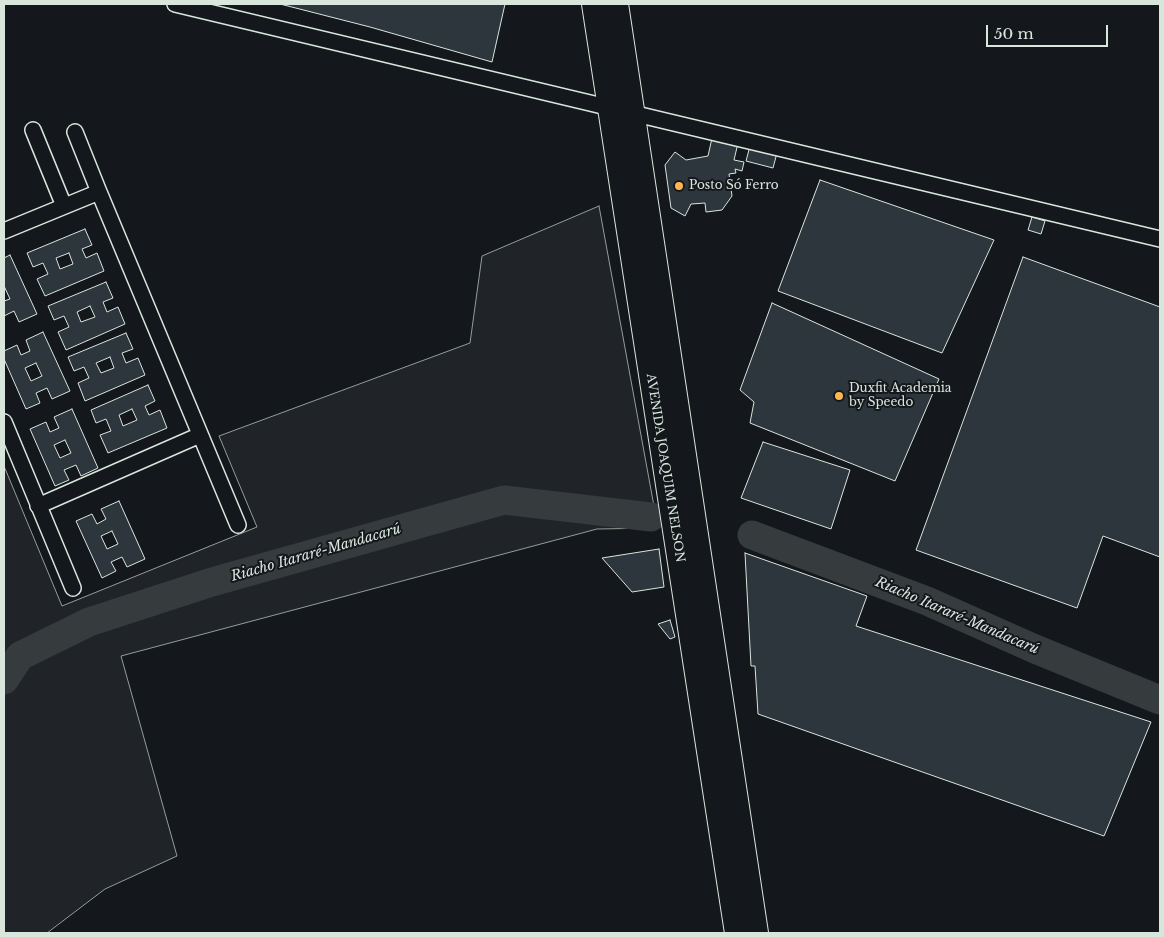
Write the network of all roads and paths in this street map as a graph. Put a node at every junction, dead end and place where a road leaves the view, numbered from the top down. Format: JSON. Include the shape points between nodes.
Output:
{"nodes":[{"id":1,"x":176,"y":4,"type":"edge"},
{"id":2,"x":594,"y":4,"type":"edge"},
{"id":3,"x":616,"y":4,"type":"edge"},
{"id":4,"x":610,"y":107,"type":"junction"},
{"id":5,"x":633,"y":113,"type":"junction"},
{"id":6,"x":33,"y":130,"type":"dead end"},
{"id":7,"x":75,"y":132,"type":"dead end"},
{"id":8,"x":99,"y":192,"type":"junction"},
{"id":9,"x":64,"y":206,"type":"junction"},
{"id":10,"x":4,"y":231,"type":"edge"},
{"id":11,"x":1160,"y":239,"type":"edge"},
{"id":12,"x":4,"y":422,"type":"edge"},
{"id":13,"x":200,"y":435,"type":"junction"},
{"id":14,"x":38,"y":506,"type":"junction"},
{"id":15,"x":238,"y":525,"type":"dead end"},
{"id":16,"x":73,"y":588,"type":"dead end"},
{"id":17,"x":696,"y":604,"type":"junction"},
{"id":18,"x":704,"y":655,"type":"junction"},
{"id":19,"x":737,"y":933,"type":"edge"},
{"id":20,"x":756,"y":933,"type":"edge"}],
"edges":[{"from":1,"to":4,"type":"street"},
{"from":2,"to":4,"type":"main road","name":"AVENIDA JOAQUIM NELSON"},
{"from":3,"to":5,"type":"main road","name":"AVENIDA JOAQUIM NELSON"},
{"from":4,"to":5,"type":"street"},
{"from":4,"to":17,"type":"main road","name":"AVENIDA JOAQUIM NELSON"},
{"from":5,"to":11,"type":"street"},
{"from":5,"to":17,"type":"main road","name":"AVENIDA JOAQUIM NELSON"},
{"from":6,"to":9,"type":"street"},
{"from":7,"to":8,"type":"street"},
{"from":8,"to":9,"type":"street"},
{"from":8,"to":13,"type":"street"},
{"from":9,"to":10,"type":"street"},
{"from":12,"to":14,"type":"street"},
{"from":13,"to":14,"type":"street"},
{"from":13,"to":15,"type":"street"},
{"from":14,"to":16,"type":"street"},
{"from":17,"to":18,"type":"main road","name":"AVENIDA JOAQUIM NELSON"},
{"from":18,"to":19,"type":"main road","name":"AVENIDA JOAQUIM NELSON"},
{"from":18,"to":20,"type":"main road","name":"AVENIDA JOAQUIM NELSON"}]}
